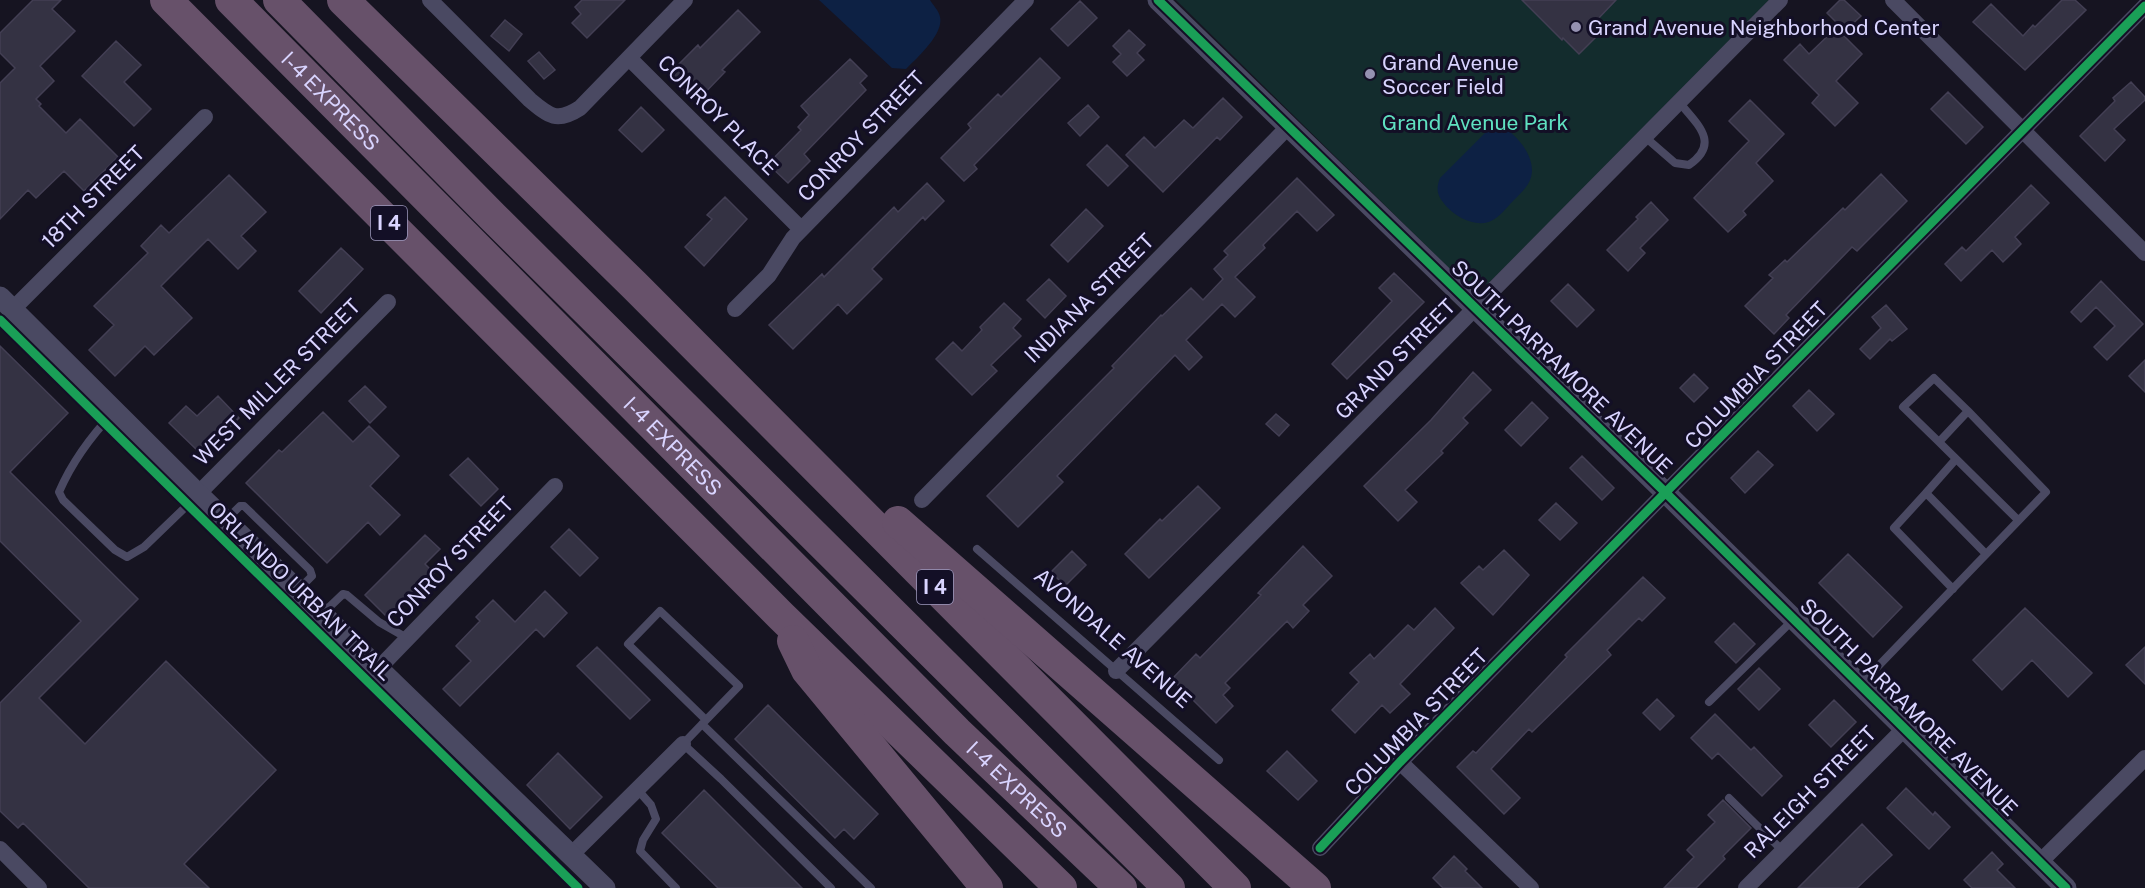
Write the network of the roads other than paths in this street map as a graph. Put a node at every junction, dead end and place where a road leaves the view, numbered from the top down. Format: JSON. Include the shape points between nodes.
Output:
{"nodes":[{"id":1,"x":166,"y":0,"type":"edge"},
{"id":2,"x":231,"y":0,"type":"edge"},
{"id":3,"x":279,"y":0,"type":"edge"},
{"id":4,"x":343,"y":0,"type":"edge"},
{"id":5,"x":430,"y":0,"type":"edge"},
{"id":6,"x":685,"y":0,"type":"edge"},
{"id":7,"x":1026,"y":0,"type":"edge"},
{"id":8,"x":1158,"y":0,"type":"edge"},
{"id":9,"x":1780,"y":0,"type":"edge"},
{"id":10,"x":1893,"y":0,"type":"edge"},
{"id":11,"x":2145,"y":6,"type":"edge"},
{"id":12,"x":628,"y":58,"type":"junction"},
{"id":13,"x":1679,"y":102,"type":"junction"},
{"id":14,"x":205,"y":117,"type":"dead end"},
{"id":15,"x":1288,"y":128,"type":"junction"},
{"id":16,"x":2022,"y":130,"type":"junction"},
{"id":17,"x":1645,"y":137,"type":"junction"},
{"id":18,"x":801,"y":229,"type":"junction"},
{"id":19,"x":2145,"y":253,"type":"edge"},
{"id":20,"x":634,"y":285,"type":"junction"},
{"id":21,"x":388,"y":302,"type":"dead end"},
{"id":22,"x":6,"y":304,"type":"edge"},
{"id":23,"x":1476,"y":308,"type":"junction"},
{"id":24,"x":735,"y":309,"type":"dead end"},
{"id":25,"x":114,"y":411,"type":"junction"},
{"id":26,"x":1968,"y":411,"type":"junction"},
{"id":27,"x":1939,"y":442,"type":"junction"},
{"id":28,"x":1956,"y":459,"type":"junction"},
{"id":29,"x":555,"y":486,"type":"dead end"},
{"id":30,"x":1666,"y":493,"type":"junction"},
{"id":31,"x":1926,"y":493,"type":"junction"},
{"id":32,"x":198,"y":494,"type":"junction"},
{"id":33,"x":922,"y":500,"type":"dead end"},
{"id":34,"x":2018,"y":520,"type":"junction"},
{"id":35,"x":977,"y":549,"type":"dead end"},
{"id":36,"x":1986,"y":554,"type":"junction"},
{"id":37,"x":1953,"y":590,"type":"junction"},
{"id":38,"x":322,"y":615,"type":"junction"},
{"id":39,"x":781,"y":616,"type":"junction"},
{"id":40,"x":1794,"y":619,"type":"junction"},
{"id":41,"x":407,"y":639,"type":"junction"},
{"id":42,"x":378,"y":669,"type":"junction"},
{"id":43,"x":1116,"y":671,"type":"junction"},
{"id":44,"x":1861,"y":684,"type":"junction"},
{"id":45,"x":1709,"y":702,"type":"dead end"},
{"id":46,"x":704,"y":722,"type":"junction"},
{"id":47,"x":1905,"y":728,"type":"junction"},
{"id":48,"x":957,"y":732,"type":"junction"},
{"id":49,"x":683,"y":744,"type":"junction"},
{"id":50,"x":2145,"y":758,"type":"edge"},
{"id":51,"x":1219,"y":760,"type":"dead end"},
{"id":52,"x":1400,"y":762,"type":"junction"},
{"id":53,"x":637,"y":789,"type":"junction"},
{"id":54,"x":1730,"y":798,"type":"dead end"},
{"id":55,"x":1320,"y":848,"type":"dead end"},
{"id":56,"x":0,"y":849,"type":"edge"},
{"id":57,"x":1783,"y":851,"type":"junction"},
{"id":58,"x":571,"y":855,"type":"junction"},
{"id":59,"x":2040,"y":862,"type":"junction"},
{"id":60,"x":1310,"y":884,"type":"edge"},
{"id":61,"x":33,"y":886,"type":"edge"},
{"id":62,"x":604,"y":888,"type":"edge"},
{"id":63,"x":676,"y":888,"type":"edge"},
{"id":64,"x":831,"y":888,"type":"edge"},
{"id":65,"x":871,"y":888,"type":"edge"},
{"id":66,"x":987,"y":888,"type":"edge"},
{"id":67,"x":1061,"y":888,"type":"edge"},
{"id":68,"x":1083,"y":888,"type":"edge"},
{"id":69,"x":1121,"y":888,"type":"edge"},
{"id":70,"x":1169,"y":888,"type":"edge"},
{"id":71,"x":1235,"y":888,"type":"edge"},
{"id":72,"x":1531,"y":888,"type":"edge"},
{"id":73,"x":1746,"y":888,"type":"edge"},
{"id":74,"x":2066,"y":888,"type":"edge"}],
"edges":[{"from":1,"to":39,"type":"highway","number":"I 4"},
{"from":2,"to":48,"type":"highway","name":"I-4 EXPRESS"},
{"from":3,"to":70,"type":"highway","name":"I-4 EXPRESS","via":[[493,218]]},
{"from":4,"to":20,"type":"highway","number":"I 4"},
{"from":5,"to":12,"type":"street","via":[[550,116],[563,116],[580,108]]},
{"from":6,"to":12,"type":"street"},
{"from":7,"to":18,"type":"street","name":"CONROY STREET"},
{"from":8,"to":15,"type":"street","name":"SOUTH PARRAMORE AVENUE"},
{"from":9,"to":13,"type":"street","name":"GRAND STREET"},
{"from":10,"to":16,"type":"street"},
{"from":11,"to":16,"type":"street","name":"COLUMBIA STREET"},
{"from":12,"to":18,"type":"street","name":"CONROY PLACE"},
{"from":13,"to":17,"type":"street","name":"GRAND STREET"},
{"from":13,"to":17,"type":"lane","via":[[1702,130],[1705,145],[1700,157],[1689,165],[1675,163]]},
{"from":14,"to":22,"type":"street","name":"18TH STREET"},
{"from":15,"to":23,"type":"street","name":"SOUTH PARRAMORE AVENUE"},
{"from":15,"to":33,"type":"street","name":"INDIANA STREET"},
{"from":16,"to":19,"type":"street"},
{"from":16,"to":30,"type":"street","name":"COLUMBIA STREET"},
{"from":17,"to":23,"type":"street","name":"GRAND STREET"},
{"from":18,"to":24,"type":"street","name":"CONROY STREET","via":[[769,275]]},
{"from":20,"to":60,"type":"highway"},
{"from":20,"to":71,"type":"highway","number":"I 4"},
{"from":21,"to":32,"type":"street","name":"WEST MILLER STREET"},
{"from":22,"to":25,"type":"street"},
{"from":23,"to":30,"type":"street","name":"SOUTH PARRAMORE AVENUE"},
{"from":23,"to":43,"type":"street","name":"GRAND STREET"},
{"from":25,"to":32,"type":"street"},
{"from":25,"to":32,"type":"lane","via":[[69,470],[59,492],[63,500],[115,550],[127,556],[144,547]]},
{"from":26,"to":27,"type":"lane"},
{"from":26,"to":27,"type":"lane","via":[[1934,378],[1903,407]]},
{"from":26,"to":34,"type":"lane","via":[[2046,492]]},
{"from":27,"to":28,"type":"lane"},
{"from":28,"to":31,"type":"lane"},
{"from":28,"to":34,"type":"lane"},
{"from":29,"to":41,"type":"street","name":"CONROY STREET"},
{"from":30,"to":40,"type":"street","name":"SOUTH PARRAMORE AVENUE"},
{"from":30,"to":52,"type":"street","name":"COLUMBIA STREET"},
{"from":31,"to":36,"type":"lane"},
{"from":31,"to":37,"type":"lane","via":[[1894,528]]},
{"from":32,"to":38,"type":"street"},
{"from":34,"to":36,"type":"lane"},
{"from":35,"to":43,"type":"lane","name":"AVONDALE AVENUE"},
{"from":36,"to":37,"type":"lane"},
{"from":37,"to":44,"type":"lane"},
{"from":38,"to":41,"type":"lane","via":[[343,594],[347,595]]},
{"from":38,"to":42,"type":"street"},
{"from":39,"to":66,"type":"highway","via":[[807,670]]},
{"from":39,"to":67,"type":"highway","number":"I 4"},
{"from":40,"to":44,"type":"street","name":"SOUTH PARRAMORE AVENUE"},
{"from":40,"to":45,"type":"lane"},
{"from":41,"to":42,"type":"street","name":"CONROY STREET"},
{"from":42,"to":58,"type":"street"},
{"from":43,"to":51,"type":"lane","name":"AVONDALE AVENUE"},
{"from":44,"to":47,"type":"street","name":"SOUTH PARRAMORE AVENUE"},
{"from":46,"to":46,"type":"lane","via":[[739,686],[660,611],[628,644]]},
{"from":46,"to":49,"type":"lane"},
{"from":46,"to":65,"type":"lane"},
{"from":47,"to":57,"type":"street","name":"RALEIGH STREET"},
{"from":47,"to":59,"type":"street","name":"SOUTH PARRAMORE AVENUE"},
{"from":48,"to":68,"type":"highway"},
{"from":48,"to":69,"type":"highway","name":"I-4 EXPRESS"},
{"from":49,"to":53,"type":"street"},
{"from":49,"to":64,"type":"lane"},
{"from":50,"to":59,"type":"street"},
{"from":52,"to":55,"type":"street","name":"COLUMBIA STREET"},
{"from":52,"to":72,"type":"street"},
{"from":53,"to":58,"type":"street"},
{"from":53,"to":63,"type":"lane","via":[[651,805],[656,819],[640,851]]},
{"from":54,"to":57,"type":"lane"},
{"from":56,"to":61,"type":"street"},
{"from":57,"to":73,"type":"street","name":"RALEIGH STREET"},
{"from":58,"to":62,"type":"street"},
{"from":59,"to":74,"type":"street","name":"SOUTH PARRAMORE AVENUE"}]}
